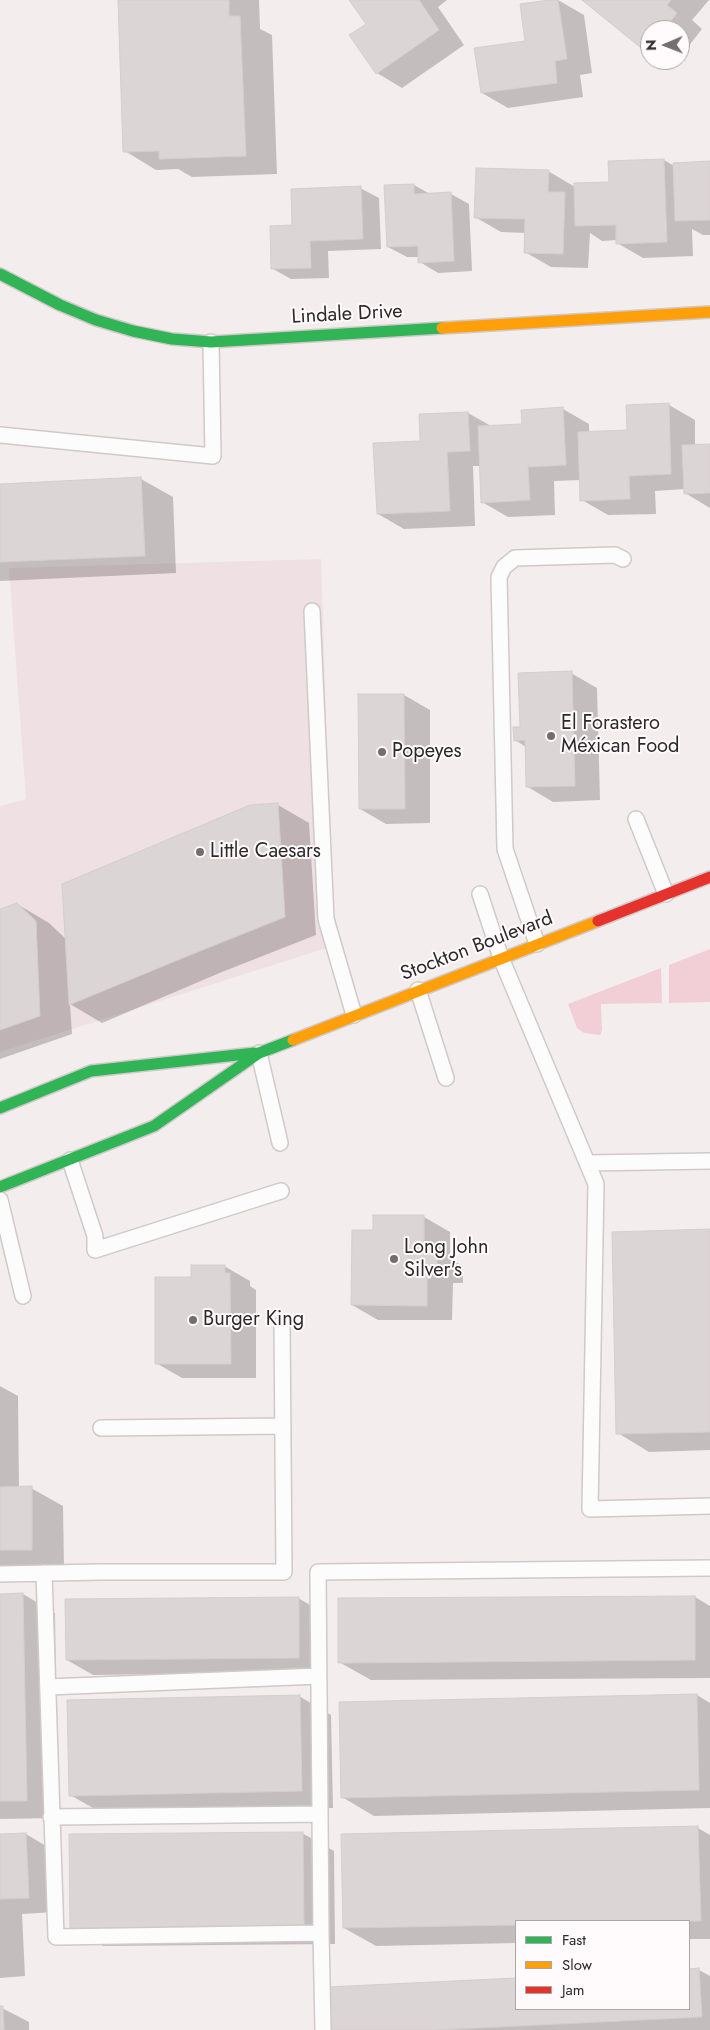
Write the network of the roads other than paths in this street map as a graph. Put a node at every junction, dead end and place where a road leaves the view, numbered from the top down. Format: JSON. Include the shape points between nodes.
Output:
{"nodes":[{"id":1,"x":0,"y":274,"type":"edge"},
{"id":2,"x":710,"y":312,"type":"edge"},
{"id":3,"x":211,"y":342,"type":"junction"},
{"id":4,"x":0,"y":435,"type":"edge"},
{"id":5,"x":623,"y":559,"type":"dead end"},
{"id":6,"x":312,"y":611,"type":"dead end"},
{"id":7,"x":636,"y":819,"type":"dead end"},
{"id":8,"x":710,"y":877,"type":"edge"},
{"id":9,"x":480,"y":894,"type":"dead end"},
{"id":10,"x":666,"y":894,"type":"junction"},
{"id":11,"x":538,"y":944,"type":"junction"},
{"id":12,"x":501,"y":958,"type":"junction"},
{"id":13,"x":418,"y":990,"type":"junction"},
{"id":14,"x":354,"y":1016,"type":"junction"},
{"id":15,"x":259,"y":1053,"type":"junction"},
{"id":16,"x":446,"y":1078,"type":"dead end"},
{"id":17,"x":0,"y":1108,"type":"edge"},
{"id":18,"x":280,"y":1144,"type":"dead end"},
{"id":19,"x":70,"y":1160,"type":"junction"},
{"id":20,"x":710,"y":1161,"type":"edge"},
{"id":21,"x":587,"y":1163,"type":"junction"},
{"id":22,"x":0,"y":1187,"type":"edge"},
{"id":23,"x":281,"y":1191,"type":"dead end"},
{"id":24,"x":0,"y":1200,"type":"edge"},
{"id":25,"x":23,"y":1296,"type":"dead end"},
{"id":26,"x":282,"y":1324,"type":"dead end"},
{"id":27,"x":283,"y":1426,"type":"junction"},
{"id":28,"x":100,"y":1428,"type":"dead end"},
{"id":29,"x":710,"y":1506,"type":"edge"},
{"id":30,"x":710,"y":1568,"type":"edge"},
{"id":31,"x":44,"y":1573,"type":"junction"},
{"id":32,"x":0,"y":1574,"type":"edge"},
{"id":33,"x":319,"y":1676,"type":"junction"},
{"id":34,"x":48,"y":1687,"type":"junction"},
{"id":35,"x":320,"y":1814,"type":"junction"},
{"id":36,"x":52,"y":1816,"type":"junction"},
{"id":37,"x":321,"y":1933,"type":"junction"},
{"id":38,"x":323,"y":2030,"type":"edge"}],
"edges":[{"from":1,"to":3,"type":"main road","name":"Lindale Drive","via":[[96,320],[143,333]]},
{"from":2,"to":3,"type":"main road","name":"Lindale Drive"},
{"from":3,"to":4,"type":"lane","via":[[213,456]]},
{"from":5,"to":11,"type":"lane","via":[[615,555],[516,558],[504,567],[500,577],[505,849]]},
{"from":6,"to":14,"type":"lane","via":[[326,919]]},
{"from":7,"to":10,"type":"lane"},
{"from":8,"to":10,"type":"main road","name":"Stockton Boulevard"},
{"from":9,"to":12,"type":"lane"},
{"from":10,"to":11,"type":"main road","name":"Stockton Boulevard"},
{"from":11,"to":12,"type":"main road","name":"Stockton Boulevard"},
{"from":12,"to":13,"type":"main road","name":"Stockton Boulevard"},
{"from":12,"to":21,"type":"lane"},
{"from":13,"to":14,"type":"main road","name":"Stockton Boulevard"},
{"from":13,"to":16,"type":"lane"},
{"from":14,"to":15,"type":"main road","name":"Stockton Boulevard"},
{"from":15,"to":17,"type":"main road","name":"Stockton Boulevard","via":[[92,1072]]},
{"from":15,"to":18,"type":"lane"},
{"from":15,"to":19,"type":"main road","name":"Stockton Boulevard","via":[[154,1126]]},
{"from":19,"to":22,"type":"main road","name":"Stockton Boulevard"},
{"from":19,"to":23,"type":"lane","via":[[95,1236],[95,1250]]},
{"from":20,"to":21,"type":"lane"},
{"from":21,"to":29,"type":"lane","via":[[596,1184],[590,1509]]},
{"from":24,"to":25,"type":"lane"},
{"from":26,"to":27,"type":"lane"},
{"from":27,"to":28,"type":"lane"},
{"from":27,"to":31,"type":"lane","via":[[284,1572]]},
{"from":30,"to":33,"type":"lane","via":[[318,1572]]},
{"from":31,"to":32,"type":"lane"},
{"from":31,"to":34,"type":"lane"},
{"from":33,"to":34,"type":"lane"},
{"from":33,"to":35,"type":"lane"},
{"from":34,"to":36,"type":"lane"},
{"from":35,"to":36,"type":"lane"},
{"from":35,"to":37,"type":"lane"},
{"from":36,"to":37,"type":"lane","via":[[56,1937]]},
{"from":37,"to":38,"type":"lane"}]}
